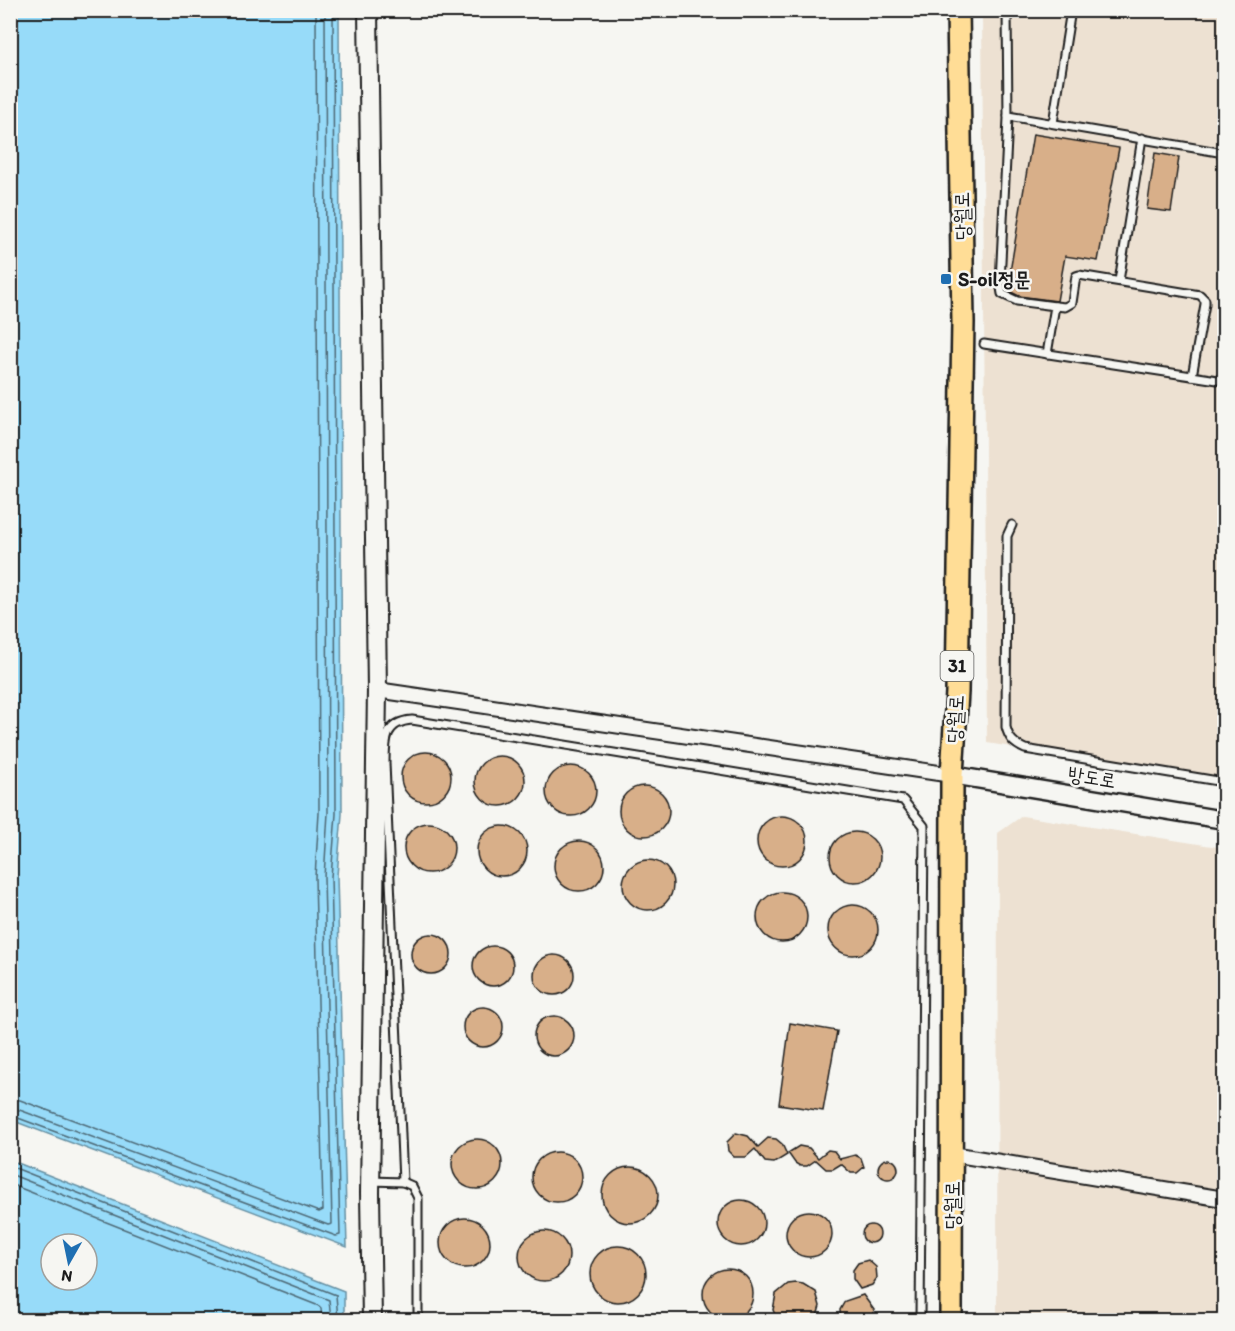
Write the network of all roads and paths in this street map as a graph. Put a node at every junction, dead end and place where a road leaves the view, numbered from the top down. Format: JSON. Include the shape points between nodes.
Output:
{"nodes":[{"id":1,"x":368,"y":10,"type":"edge"},
{"id":2,"x":958,"y":10,"type":"edge"},
{"id":3,"x":1007,"y":10,"type":"edge"},
{"id":4,"x":1071,"y":10,"type":"edge"},
{"id":5,"x":1008,"y":116,"type":"junction"},
{"id":6,"x":1053,"y":123,"type":"junction"},
{"id":7,"x":1142,"y":138,"type":"junction"},
{"id":8,"x":1224,"y":153,"type":"edge"},
{"id":9,"x":1119,"y":282,"type":"junction"},
{"id":10,"x":1055,"y":306,"type":"junction"},
{"id":11,"x":984,"y":344,"type":"dead end"},
{"id":12,"x":1047,"y":354,"type":"junction"},
{"id":13,"x":1192,"y":376,"type":"junction"},
{"id":14,"x":1224,"y":381,"type":"edge"},
{"id":15,"x":1012,"y":525,"type":"dead end"},
{"id":16,"x":377,"y":690,"type":"junction"},
{"id":17,"x":952,"y":776,"type":"junction"},
{"id":18,"x":1224,"y":782,"type":"edge"},
{"id":19,"x":1224,"y":820,"type":"edge"},
{"id":20,"x":952,"y":1154,"type":"junction"},
{"id":21,"x":371,"y":1181,"type":"junction"},
{"id":22,"x":403,"y":1182,"type":"junction"},
{"id":23,"x":1224,"y":1199,"type":"edge"},
{"id":24,"x":372,"y":1320,"type":"edge"},
{"id":25,"x":418,"y":1320,"type":"edge"},
{"id":26,"x":920,"y":1320,"type":"edge"},
{"id":27,"x":951,"y":1320,"type":"edge"}],
"edges":[{"from":1,"to":16,"type":"main road"},
{"from":2,"to":17,"type":"main road","name":"당월로","number":"31","via":[[963,322]]},
{"from":3,"to":5,"type":"lane"},
{"from":4,"to":6,"type":"lane"},
{"from":5,"to":6,"type":"lane"},
{"from":5,"to":10,"type":"lane","via":[[1002,294],[1017,301]]},
{"from":6,"to":7,"type":"lane"},
{"from":7,"to":8,"type":"lane"},
{"from":7,"to":9,"type":"lane"},
{"from":9,"to":10,"type":"lane","via":[[1076,276],[1072,303]]},
{"from":9,"to":13,"type":"lane","via":[[1203,297]]},
{"from":10,"to":12,"type":"lane"},
{"from":11,"to":12,"type":"lane"},
{"from":12,"to":13,"type":"lane"},
{"from":13,"to":14,"type":"lane"},
{"from":15,"to":18,"type":"lane","via":[[1007,536],[1006,727],[1015,744],[1025,749]]},
{"from":16,"to":17,"type":"street"},
{"from":16,"to":21,"type":"main road"},
{"from":17,"to":19,"type":"street","name":"방도로"},
{"from":17,"to":20,"type":"main road","name":"당월로","number":"31"},
{"from":20,"to":23,"type":"street"},
{"from":20,"to":27,"type":"main road","name":"당월로","number":"31"},
{"from":21,"to":22,"type":"lane"},
{"from":21,"to":24,"type":"main road"},
{"from":22,"to":25,"type":"lane","via":[[412,1186],[418,1198]]},
{"from":22,"to":26,"type":"lane","via":[[385,763],[390,729],[400,721],[903,801],[924,826]]}]}
